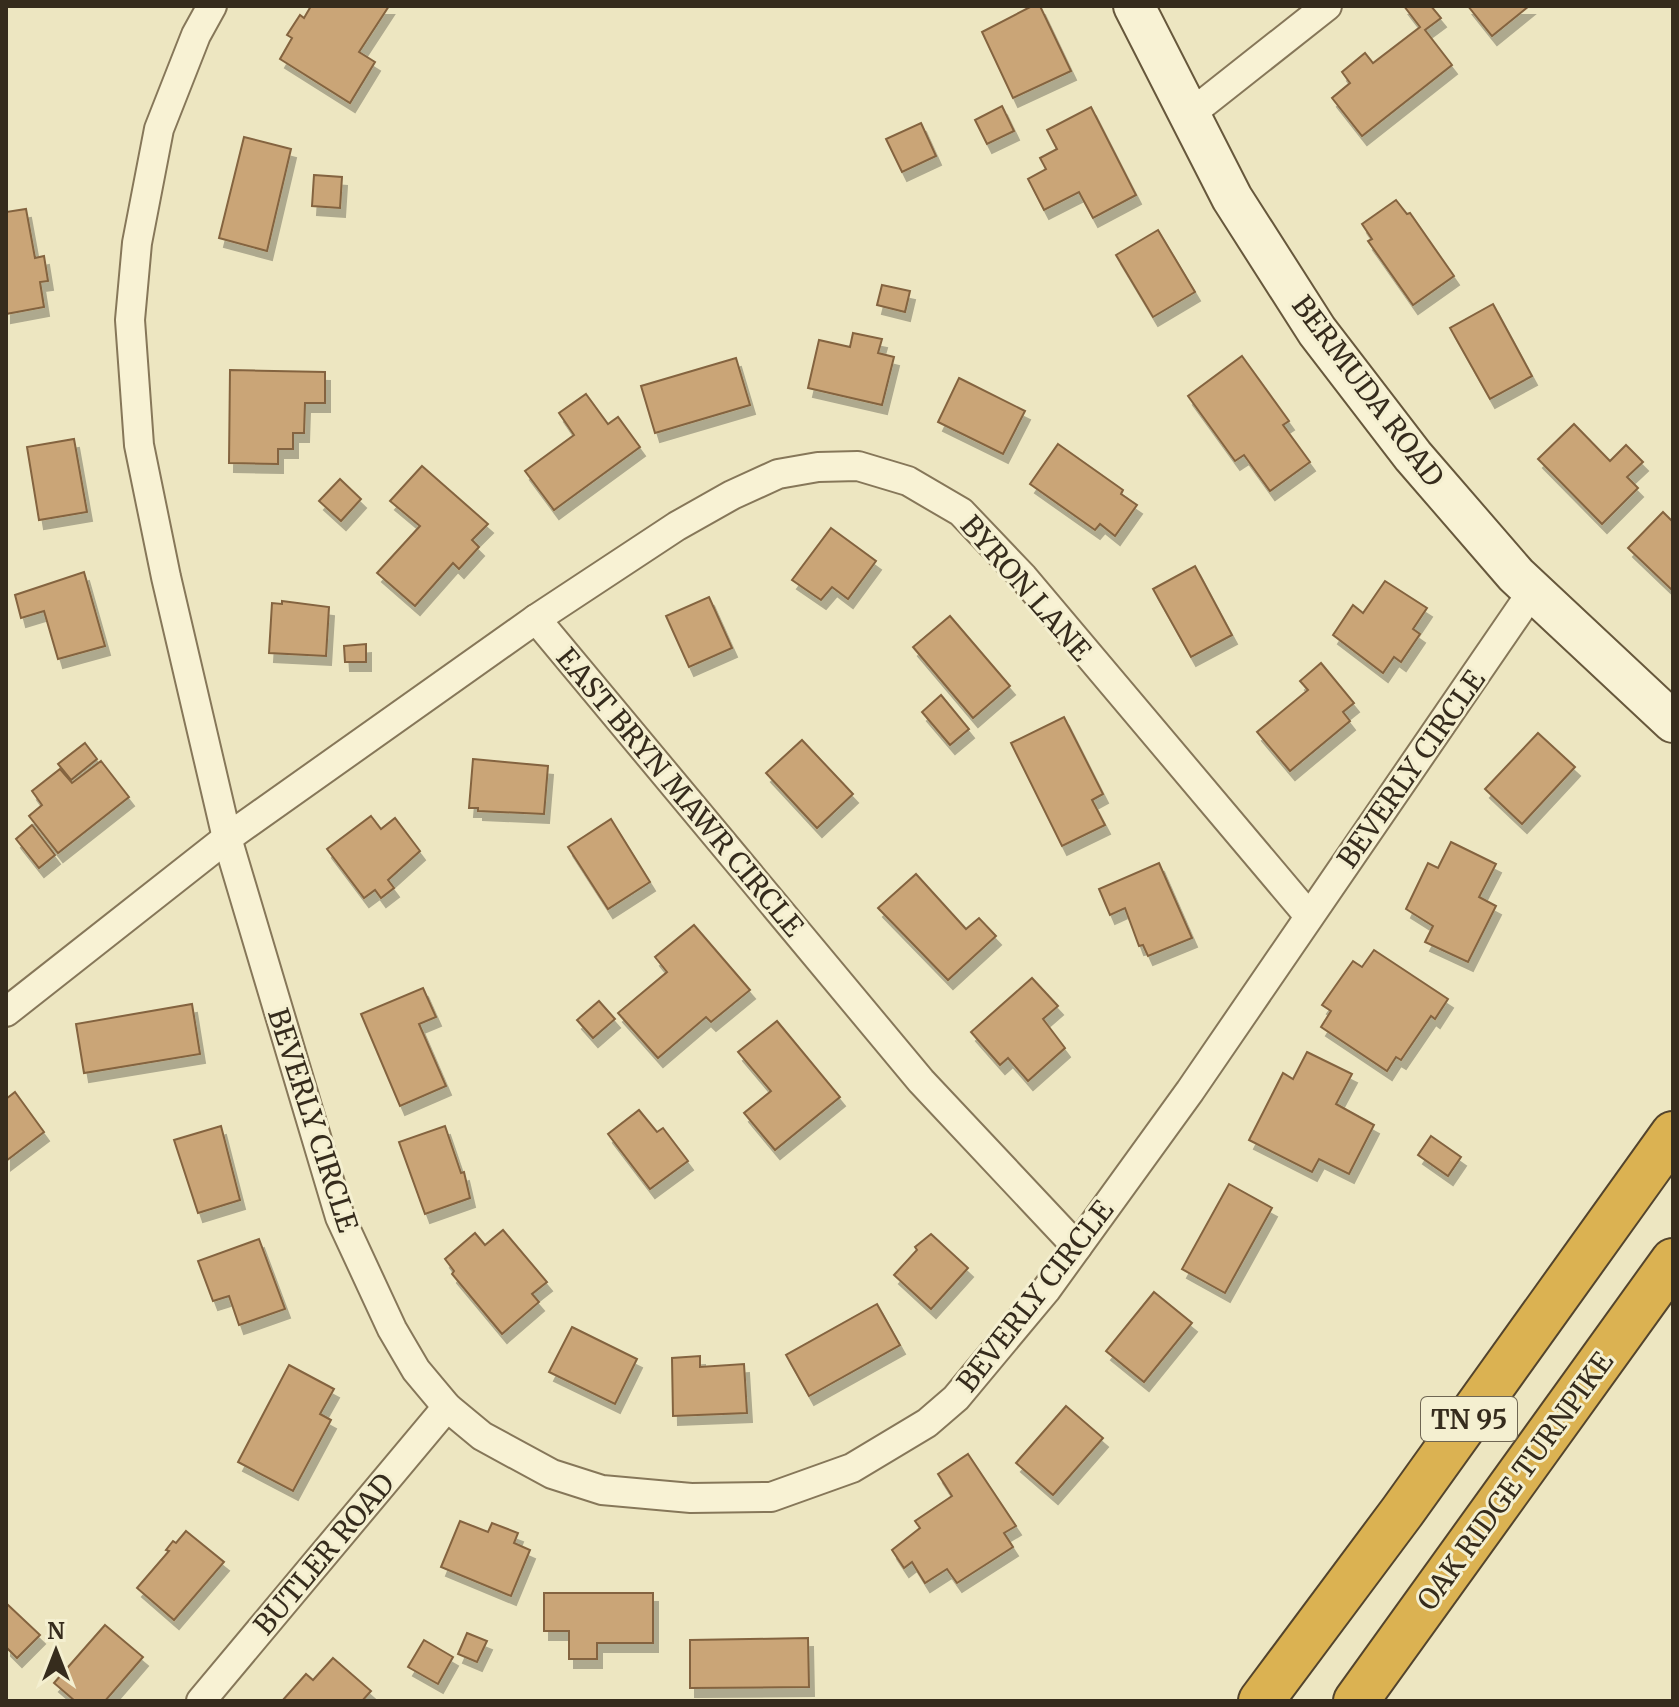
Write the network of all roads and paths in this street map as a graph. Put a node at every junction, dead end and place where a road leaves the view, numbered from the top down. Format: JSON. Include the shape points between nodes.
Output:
{"nodes":[{"id":1,"x":212,"y":6,"type":"edge"},
{"id":2,"x":1134,"y":6,"type":"edge"},
{"id":3,"x":1327,"y":6,"type":"edge"},
{"id":4,"x":1189,"y":115,"type":"junction"},
{"id":5,"x":1532,"y":592,"type":"junction"},
{"id":6,"x":536,"y":619,"type":"junction"},
{"id":7,"x":1673,"y":722,"type":"edge"},
{"id":8,"x":227,"y":838,"type":"junction"},
{"id":9,"x":1309,"y":916,"type":"junction"},
{"id":10,"x":6,"y":1012,"type":"edge"},
{"id":11,"x":1673,"y":1134,"type":"edge"},
{"id":12,"x":1077,"y":1247,"type":"junction"},
{"id":13,"x":1673,"y":1261,"type":"edge"},
{"id":14,"x":447,"y":1407,"type":"junction"},
{"id":15,"x":201,"y":1701,"type":"edge"},
{"id":16,"x":1261,"y":1701,"type":"edge"},
{"id":17,"x":1356,"y":1701,"type":"edge"}],
"edges":[{"from":1,"to":8,"type":"street","name":"BEVERLY CIRCLE","via":[[159,129],[137,243],[130,320],[139,445]]},
{"from":2,"to":4,"type":"street","name":"BERMUDA ROAD"},
{"from":3,"to":4,"type":"street"},
{"from":4,"to":5,"type":"street","name":"BERMUDA ROAD","via":[[1232,198],[1317,331],[1413,456]]},
{"from":5,"to":7,"type":"street","name":"BERMUDA ROAD"},
{"from":5,"to":9,"type":"street","name":"BEVERLY CIRCLE"},
{"from":6,"to":8,"type":"street"},
{"from":6,"to":9,"type":"street","name":"BYRON LANE","via":[[677,526],[778,474],[858,466],[908,481],[961,512],[1023,577]]},
{"from":6,"to":12,"type":"street","name":"EAST BRYN MAWR CIRCLE","via":[[921,1081]]},
{"from":8,"to":10,"type":"street"},
{"from":8,"to":14,"type":"street","name":"BEVERLY CIRCLE","via":[[340,1217],[392,1329],[416,1370]]},
{"from":9,"to":12,"type":"street","name":"BEVERLY CIRCLE"},
{"from":11,"to":16,"type":"highway","number":"TN 95"},
{"from":12,"to":14,"type":"street","name":"BEVERLY CIRCLE","via":[[983,1368],[930,1421],[852,1468],[771,1497],[691,1498],[602,1490],[523,1460]]},
{"from":13,"to":17,"type":"highway","name":"OAK RIDGE TURNPIKE","number":"TN 95"},
{"from":14,"to":15,"type":"street","name":"BUTLER ROAD"}]}
